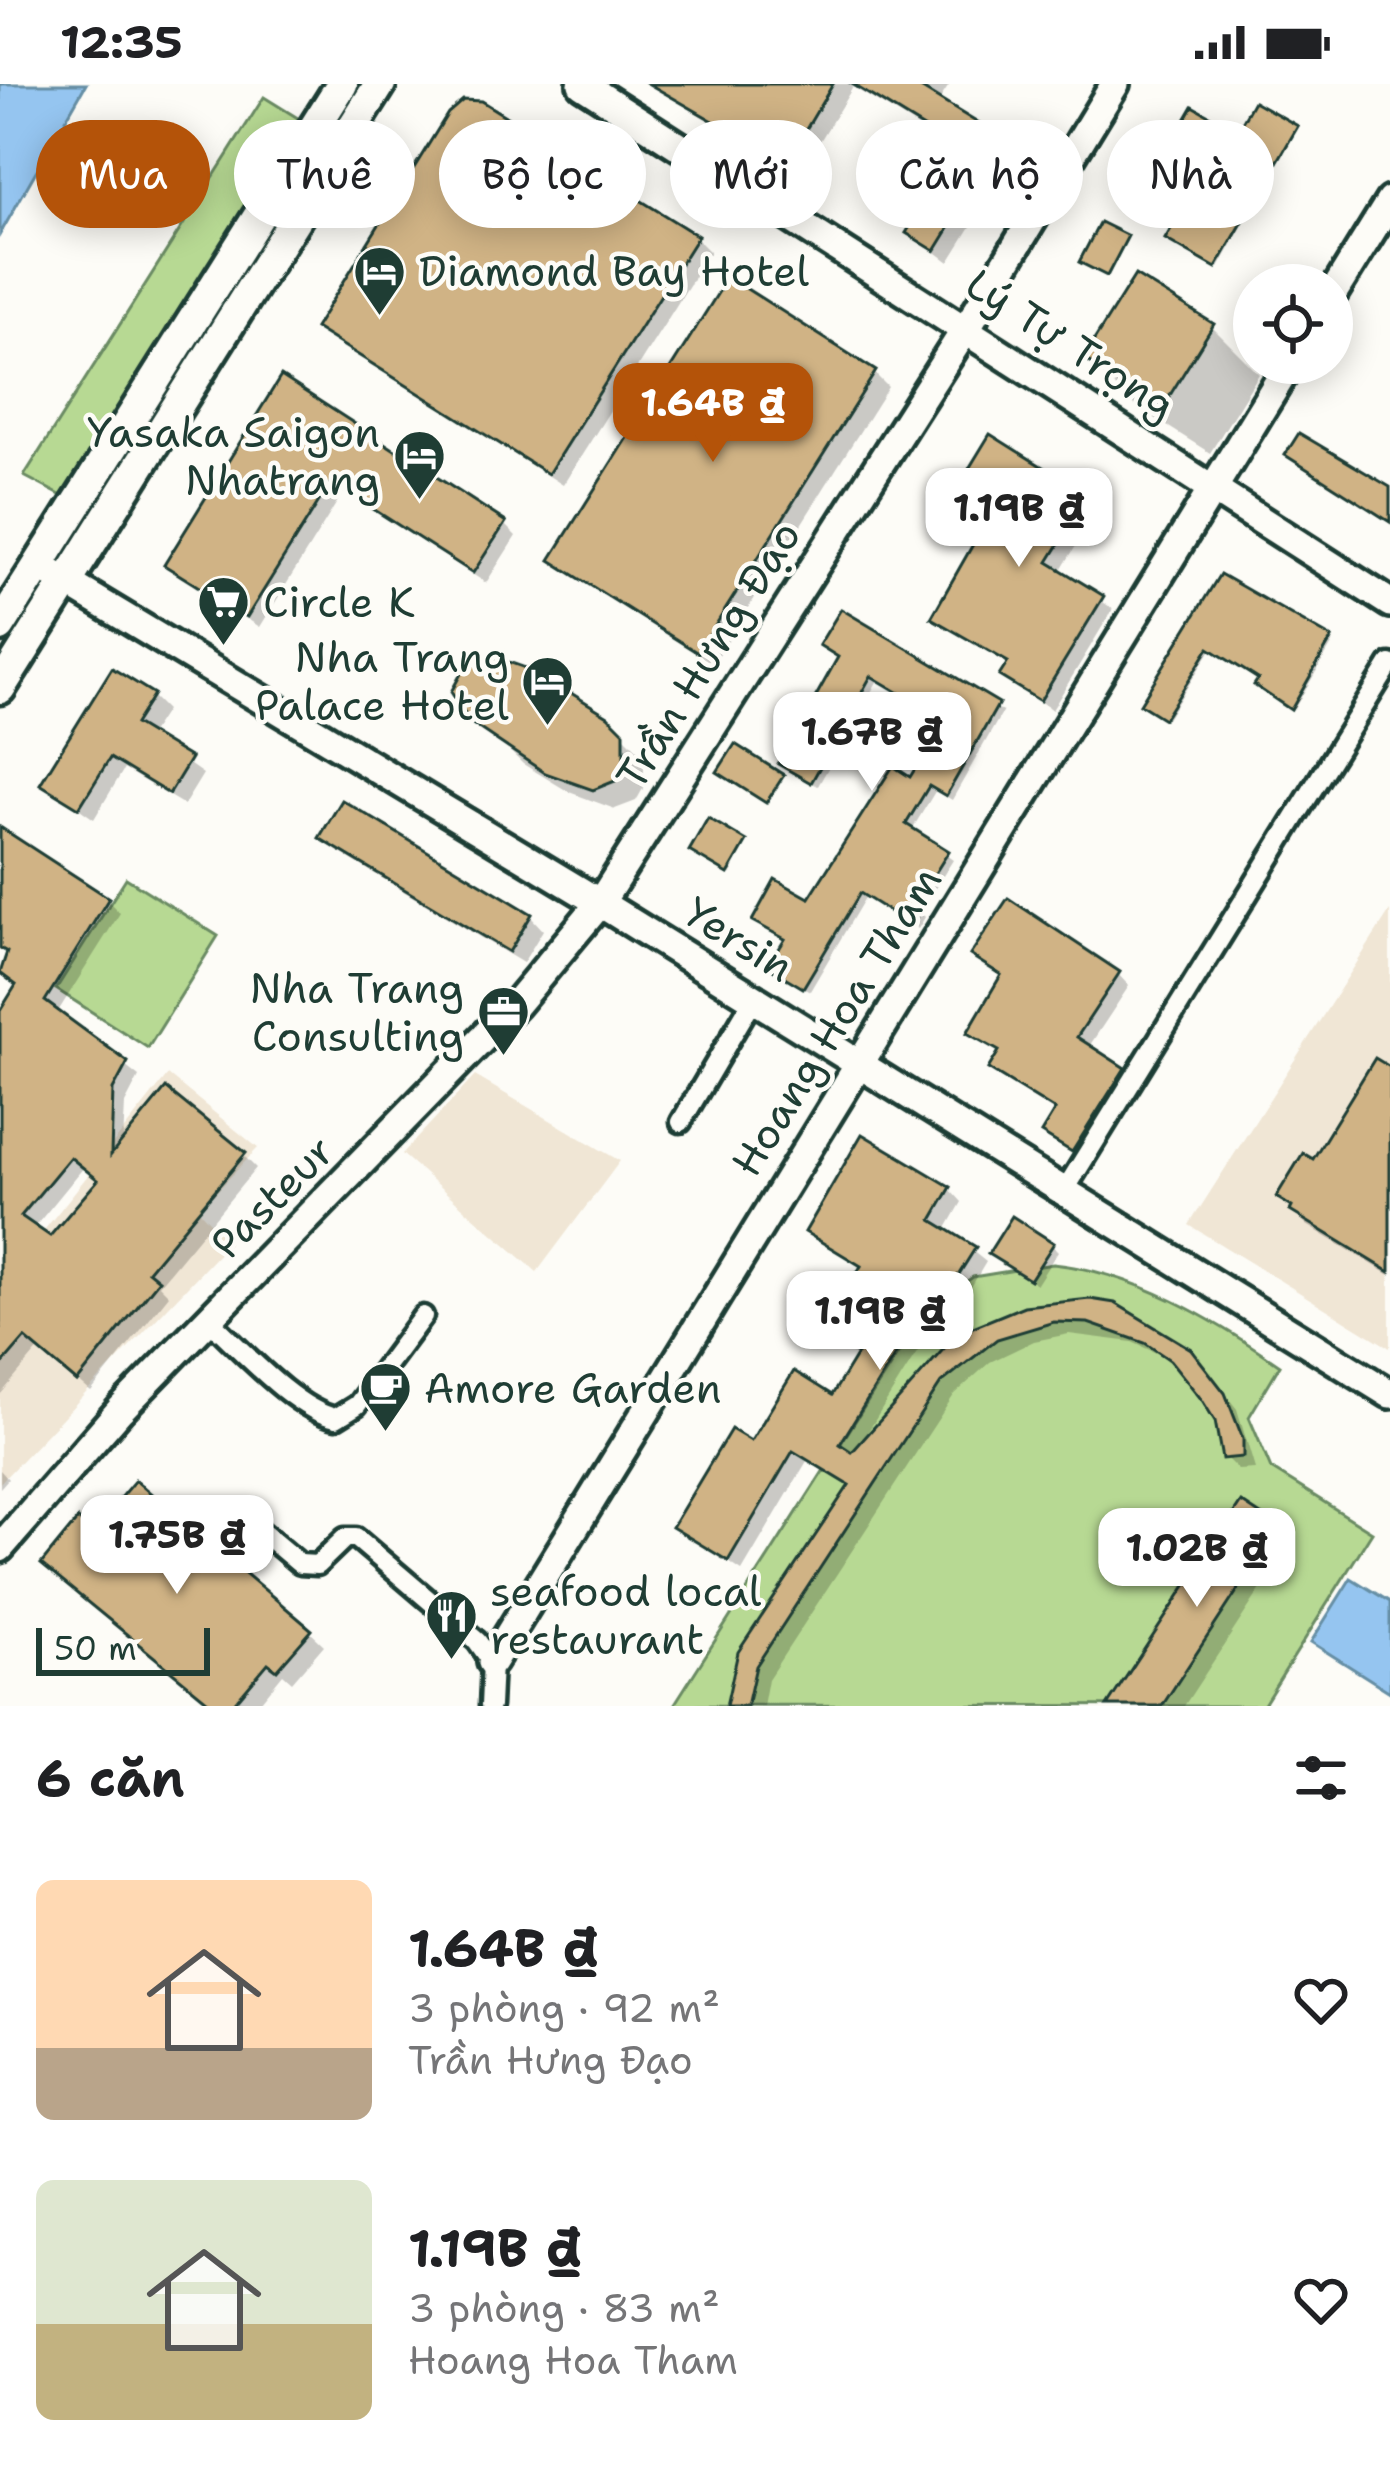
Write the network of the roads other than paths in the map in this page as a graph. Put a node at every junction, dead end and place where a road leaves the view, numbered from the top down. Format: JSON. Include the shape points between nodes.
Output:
{"nodes":[{"id":1,"x":342,"y":84,"type":"edge"},
{"id":2,"x":380,"y":84,"type":"edge"},
{"id":3,"x":582,"y":84,"type":"edge"},
{"id":4,"x":1114,"y":84,"type":"edge"},
{"id":5,"x":1390,"y":201,"type":"edge"},
{"id":6,"x":1351,"y":264,"type":"edge"},
{"id":7,"x":967,"y":327,"type":"junction"},
{"id":8,"x":1277,"y":384,"type":"edge"},
{"id":9,"x":1214,"y":486,"type":"junction"},
{"id":10,"x":38,"y":565,"type":"junction"},
{"id":11,"x":68,"y":581,"type":"junction"},
{"id":12,"x":1390,"y":603,"type":"edge"},
{"id":13,"x":0,"y":626,"type":"edge"},
{"id":14,"x":1390,"y":664,"type":"edge"},
{"id":15,"x":0,"y":688,"type":"edge"},
{"id":16,"x":600,"y":903,"type":"junction"},
{"id":17,"x":754,"y":998,"type":"junction"},
{"id":18,"x":860,"y":1063,"type":"junction"},
{"id":19,"x":681,"y":1122,"type":"dead end"},
{"id":20,"x":1063,"y":1192,"type":"junction"},
{"id":21,"x":423,"y":1316,"type":"dead end"},
{"id":22,"x":208,"y":1319,"type":"junction"},
{"id":23,"x":1390,"y":1394,"type":"edge"},
{"id":24,"x":238,"y":1512,"type":"dead end"},
{"id":25,"x":0,"y":1548,"type":"edge"},
{"id":26,"x":492,"y":1662,"type":"junction"},
{"id":27,"x":490,"y":1706,"type":"edge"}],
"edges":[{"from":1,"to":10,"type":"main road"},
{"from":2,"to":11,"type":"main road"},
{"from":3,"to":7,"type":"street","name":"Lý Tự Trọng"},
{"from":4,"to":7,"type":"street","name":"Trần Hưng Đạo"},
{"from":5,"to":6,"type":"street"},
{"from":7,"to":9,"type":"street","name":"Lý Tự Trọng"},
{"from":7,"to":16,"type":"street","name":"Trần Hưng Đạo"},
{"from":8,"to":9,"type":"street","name":"Hoang Hoa Tham"},
{"from":9,"to":12,"type":"street","name":"Lý Tự Trọng"},
{"from":9,"to":18,"type":"street","name":"Hoang Hoa Tham"},
{"from":10,"to":11,"type":"street","name":"Yersin"},
{"from":10,"to":13,"type":"main road"},
{"from":11,"to":15,"type":"main road"},
{"from":11,"to":16,"type":"street","name":"Yersin"},
{"from":14,"to":20,"type":"street"},
{"from":16,"to":17,"type":"street","name":"Yersin"},
{"from":16,"to":22,"type":"street","name":"Pasteur","via":[[392,1137]]},
{"from":17,"to":18,"type":"street","name":"Yersin"},
{"from":17,"to":19,"type":"street"},
{"from":18,"to":20,"type":"street","name":"Yersin"},
{"from":18,"to":26,"type":"street","name":"Hoang Hoa Tham"},
{"from":20,"to":23,"type":"street","name":"Yersin"},
{"from":21,"to":22,"type":"street","via":[[357,1405],[336,1418],[277,1381]]},
{"from":22,"to":25,"type":"street","name":"Pasteur"},
{"from":24,"to":26,"type":"street","via":[[300,1564],[317,1565],[345,1538],[356,1538],[419,1587]]},
{"from":26,"to":27,"type":"street"}]}
